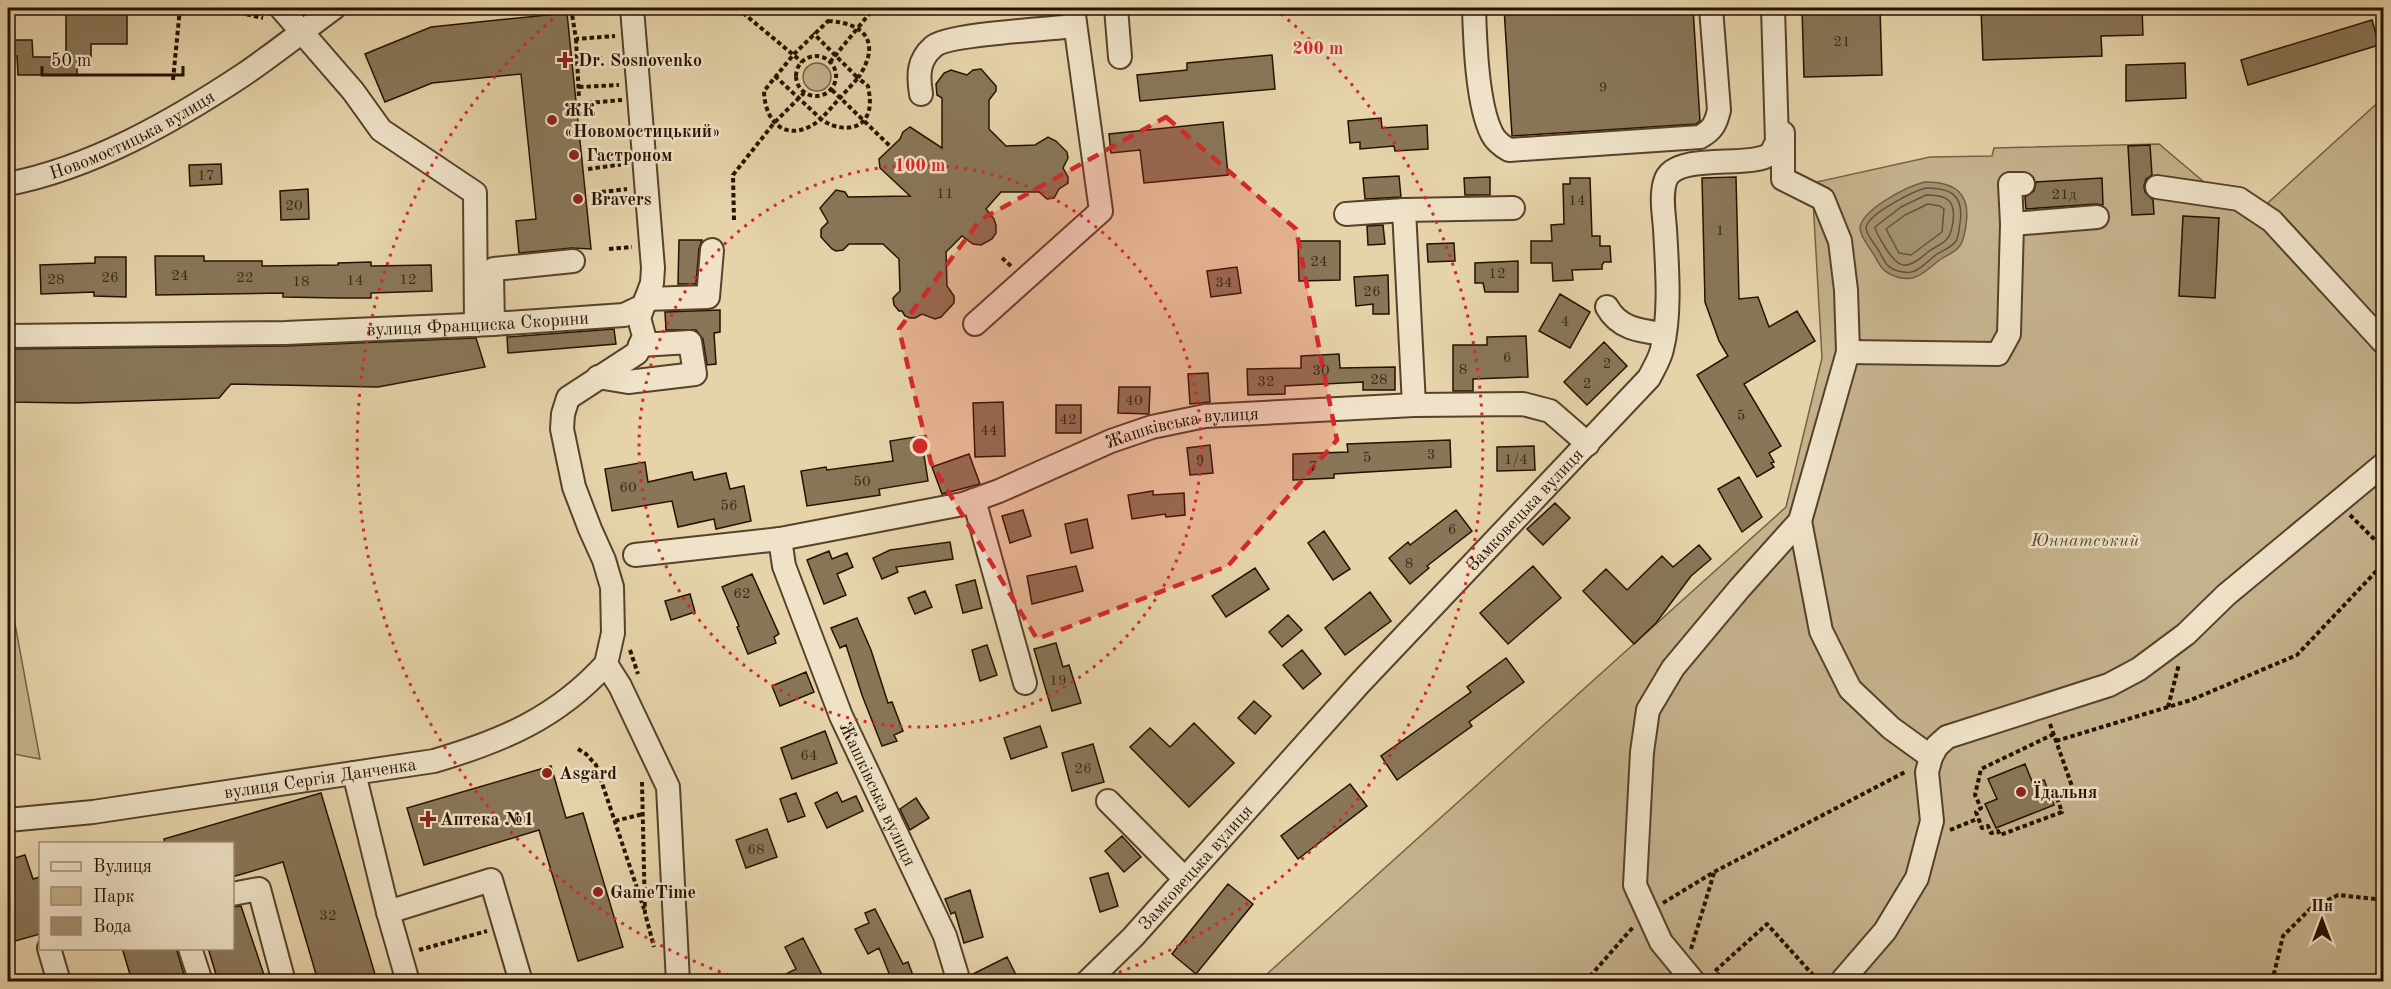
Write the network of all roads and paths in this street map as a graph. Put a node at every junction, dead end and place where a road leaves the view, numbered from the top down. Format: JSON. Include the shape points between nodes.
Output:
{"nodes":[{"id":1,"x":180,"y":8,"type":"edge"},
{"id":2,"x":334,"y":8,"type":"edge"},
{"id":3,"x":571,"y":8,"type":"edge"},
{"id":4,"x":632,"y":8,"type":"edge"},
{"id":5,"x":737,"y":8,"type":"edge"},
{"id":6,"x":874,"y":8,"type":"edge"},
{"id":7,"x":1116,"y":8,"type":"edge"},
{"id":8,"x":1474,"y":8,"type":"edge"},
{"id":9,"x":1711,"y":8,"type":"edge"},
{"id":10,"x":1773,"y":8,"type":"edge"},
{"id":11,"x":232,"y":11,"type":"dead end"},
{"id":12,"x":274,"y":13,"type":"edge"},
{"id":13,"x":1074,"y":17,"type":"edge"},
{"id":14,"x":859,"y":27,"type":"junction"},
{"id":15,"x":301,"y":31,"type":"junction"},
{"id":16,"x":813,"y":33,"type":"junction"},
{"id":17,"x":620,"y":35,"type":"dead end"},
{"id":18,"x":576,"y":39,"type":"junction"},
{"id":19,"x":794,"y":54,"type":"junction"},
{"id":20,"x":837,"y":55,"type":"junction"},
{"id":21,"x":1120,"y":57,"type":"dead end"},
{"id":22,"x":602,"y":58,"type":"dead end"},
{"id":23,"x":578,"y":60,"type":"junction"},
{"id":24,"x":802,"y":62,"type":"junction"},
{"id":25,"x":830,"y":62,"type":"junction"},
{"id":26,"x":775,"y":76,"type":"junction"},
{"id":27,"x":858,"y":78,"type":"junction"},
{"id":28,"x":173,"y":80,"type":"dead end"},
{"id":29,"x":1776,"y":82,"type":"junction"},
{"id":30,"x":626,"y":84,"type":"dead end"},
{"id":31,"x":579,"y":87,"type":"junction"},
{"id":32,"x":832,"y":90,"type":"junction"},
{"id":33,"x":804,"y":93,"type":"junction"},
{"id":34,"x":921,"y":94,"type":"dead end"},
{"id":35,"x":840,"y":97,"type":"junction"},
{"id":36,"x":579,"y":98,"type":"dead end"},
{"id":37,"x":797,"y":99,"type":"junction"},
{"id":38,"x":626,"y":100,"type":"dead end"},
{"id":39,"x":588,"y":103,"type":"dead end"},
{"id":40,"x":821,"y":119,"type":"junction"},
{"id":41,"x":864,"y":120,"type":"junction"},
{"id":42,"x":774,"y":123,"type":"junction"},
{"id":43,"x":891,"y":147,"type":"dead end"},
{"id":44,"x":632,"y":164,"type":"dead end"},
{"id":45,"x":588,"y":169,"type":"dead end"},
{"id":46,"x":8,"y":184,"type":"edge"},
{"id":47,"x":2023,"y":184,"type":"dead end"},
{"id":48,"x":2157,"y":187,"type":"dead end"},
{"id":49,"x":633,"y":189,"type":"dead end"},
{"id":50,"x":594,"y":193,"type":"dead end"},
{"id":51,"x":1513,"y":208,"type":"dead end"},
{"id":52,"x":1404,"y":210,"type":"junction"},
{"id":53,"x":1346,"y":214,"type":"dead end"},
{"id":54,"x":2097,"y":217,"type":"dead end"},
{"id":55,"x":734,"y":220,"type":"dead end"},
{"id":56,"x":2012,"y":224,"type":"junction"},
{"id":57,"x":641,"y":247,"type":"dead end"},
{"id":58,"x":609,"y":249,"type":"dead end"},
{"id":59,"x":712,"y":250,"type":"dead end"},
{"id":60,"x":573,"y":261,"type":"dead end"},
{"id":61,"x":645,"y":302,"type":"junction"},
{"id":62,"x":1607,"y":307,"type":"dead end"},
{"id":63,"x":975,"y":324,"type":"dead end"},
{"id":64,"x":484,"y":325,"type":"junction"},
{"id":65,"x":1664,"y":334,"type":"junction"},
{"id":66,"x":8,"y":336,"type":"edge"},
{"id":67,"x":2384,"y":343,"type":"edge"},
{"id":68,"x":640,"y":345,"type":"junction"},
{"id":69,"x":1848,"y":352,"type":"junction"},
{"id":70,"x":598,"y":377,"type":"junction"},
{"id":71,"x":1414,"y":405,"type":"junction"},
{"id":72,"x":1587,"y":444,"type":"junction"},
{"id":73,"x":2384,"y":464,"type":"edge"},
{"id":74,"x":974,"y":500,"type":"junction"},
{"id":75,"x":2337,"y":502,"type":"junction"},
{"id":76,"x":1800,"y":521,"type":"junction"},
{"id":77,"x":780,"y":538,"type":"junction"},
{"id":78,"x":2384,"y":549,"type":"edge"},
{"id":79,"x":635,"y":555,"type":"dead end"},
{"id":80,"x":2384,"y":563,"type":"edge"},
{"id":81,"x":2186,"y":634,"type":"junction"},
{"id":82,"x":606,"y":664,"type":"junction"},
{"id":83,"x":1025,"y":683,"type":"dead end"},
{"id":84,"x":2044,"y":706,"type":"junction"},
{"id":85,"x":2168,"y":707,"type":"junction"},
{"id":86,"x":2054,"y":734,"type":"junction"},
{"id":87,"x":2056,"y":741,"type":"junction"},
{"id":88,"x":578,"y":749,"type":"dead end"},
{"id":89,"x":1931,"y":757,"type":"junction"},
{"id":90,"x":354,"y":773,"type":"junction"},
{"id":91,"x":642,"y":778,"type":"dead end"},
{"id":92,"x":1108,"y":801,"type":"dead end"},
{"id":93,"x":644,"y":814,"type":"junction"},
{"id":94,"x":8,"y":820,"type":"edge"},
{"id":95,"x":615,"y":821,"type":"junction"},
{"id":96,"x":1714,"y":872,"type":"junction"},
{"id":97,"x":1185,"y":879,"type":"junction"},
{"id":98,"x":234,"y":894,"type":"edge"},
{"id":99,"x":2384,"y":900,"type":"edge"},
{"id":100,"x":388,"y":912,"type":"junction"},
{"id":101,"x":645,"y":913,"type":"junction"},
{"id":102,"x":1648,"y":913,"type":"junction"},
{"id":103,"x":504,"y":926,"type":"junction"},
{"id":104,"x":50,"y":950,"type":"edge"},
{"id":105,"x":191,"y":950,"type":"edge"},
{"id":106,"x":401,"y":955,"type":"junction"},
{"id":107,"x":657,"y":957,"type":"dead end"},
{"id":108,"x":2384,"y":958,"type":"edge"},
{"id":109,"x":1689,"y":976,"type":"edge"},
{"id":110,"x":58,"y":981,"type":"edge"},
{"id":111,"x":201,"y":981,"type":"edge"},
{"id":112,"x":284,"y":981,"type":"edge"},
{"id":113,"x":408,"y":981,"type":"edge"},
{"id":114,"x":521,"y":981,"type":"edge"},
{"id":115,"x":678,"y":981,"type":"edge"},
{"id":116,"x":959,"y":981,"type":"edge"},
{"id":117,"x":1087,"y":981,"type":"edge"},
{"id":118,"x":1585,"y":981,"type":"edge"},
{"id":119,"x":1725,"y":981,"type":"edge"},
{"id":120,"x":1806,"y":981,"type":"edge"},
{"id":121,"x":1841,"y":981,"type":"edge"},
{"id":122,"x":2272,"y":981,"type":"edge"},
{"id":123,"x":2373,"y":981,"type":"edge"}],
"edges":[{"from":1,"to":28,"type":"path"},
{"from":2,"to":15,"type":"street","name":"Новомостицька вулиця"},
{"from":3,"to":18,"type":"path"},
{"from":4,"to":61,"type":"street","via":[[653,268]]},
{"from":5,"to":19,"type":"path"},
{"from":6,"to":14,"type":"path"},
{"from":7,"to":21,"type":"street"},
{"from":8,"to":9,"type":"street","via":[[1485,110],[1491,134],[1509,150],[1700,137],[1710,132],[1719,110]]},
{"from":10,"to":29,"type":"street","name":"Замковецька вулиця"},
{"from":11,"to":12,"type":"path"},
{"from":12,"to":15,"type":"street"},
{"from":13,"to":34,"type":"street","via":[[934,44],[922,58],[918,76]]},
{"from":13,"to":63,"type":"street","via":[[1101,211]]},
{"from":14,"to":16,"type":"path","via":[[828,21]]},
{"from":14,"to":20,"type":"path"},
{"from":14,"to":27,"type":"path","via":[[869,48],[868,63]]},
{"from":15,"to":46,"type":"street","name":"Новомостицька вулиця","via":[[243,75],[140,136],[74,165]]},
{"from":15,"to":64,"type":"street","via":[[381,130],[475,193]]},
{"from":16,"to":19,"type":"path"},
{"from":16,"to":20,"type":"path"},
{"from":17,"to":18,"type":"path"},
{"from":18,"to":23,"type":"path"},
{"from":19,"to":24,"type":"path"},
{"from":19,"to":26,"type":"path"},
{"from":20,"to":25,"type":"path"},
{"from":20,"to":27,"type":"path"},
{"from":22,"to":23,"type":"path"},
{"from":23,"to":31,"type":"path"},
{"from":24,"to":25,"type":"path","via":[[818,56]]},
{"from":24,"to":33,"type":"path","via":[[796,76]]},
{"from":25,"to":32,"type":"path","via":[[836,75]]},
{"from":26,"to":37,"type":"path"},
{"from":26,"to":42,"type":"path","via":[[764,91],[764,103]]},
{"from":27,"to":35,"type":"path"},
{"from":27,"to":41,"type":"path","via":[[868,86],[871,101]]},
{"from":29,"to":65,"type":"street","name":"Замковецька вулиця","via":[[1778,142],[1769,154],[1691,165],[1673,170],[1666,179]]},
{"from":29,"to":69,"type":"street","via":[[1783,105],[1783,179],[1823,198],[1840,241]]},
{"from":30,"to":31,"type":"path"},
{"from":31,"to":36,"type":"path"},
{"from":32,"to":33,"type":"path","via":[[816,96]]},
{"from":32,"to":35,"type":"path"},
{"from":33,"to":37,"type":"path"},
{"from":35,"to":40,"type":"path"},
{"from":35,"to":41,"type":"path"},
{"from":37,"to":40,"type":"path"},
{"from":37,"to":42,"type":"path"},
{"from":38,"to":39,"type":"path"},
{"from":40,"to":41,"type":"path","via":[[830,126],[843,128]]},
{"from":40,"to":42,"type":"path","via":[[799,132]]},
{"from":41,"to":43,"type":"path"},
{"from":42,"to":55,"type":"path","via":[[733,175]]},
{"from":44,"to":45,"type":"path"},
{"from":47,"to":56,"type":"street","via":[[2010,184]]},
{"from":48,"to":67,"type":"street","via":[[2239,199],[2272,221]]},
{"from":49,"to":50,"type":"path"},
{"from":51,"to":52,"type":"street"},
{"from":52,"to":53,"type":"street"},
{"from":52,"to":71,"type":"street"},
{"from":54,"to":56,"type":"street"},
{"from":56,"to":69,"type":"street","via":[[2009,334],[1998,354]]},
{"from":57,"to":58,"type":"path"},
{"from":59,"to":61,"type":"street","name":"вулиця Франциска Скорини","via":[[708,297]]},
{"from":60,"to":64,"type":"street","via":[[494,269]]},
{"from":61,"to":64,"type":"street","name":"вулиця Франциска Скорини","via":[[624,315]]},
{"from":61,"to":68,"type":"street","via":[[639,318],[644,336]]},
{"from":62,"to":65,"type":"street","via":[[1613,318],[1625,325]]},
{"from":64,"to":66,"type":"street","name":"вулиця Франциска Скорини","via":[[285,333]]},
{"from":65,"to":72,"type":"street","name":"Замковецька вулиця","via":[[1658,361],[1649,378]]},
{"from":68,"to":70,"type":"street","via":[[620,366]]},
{"from":68,"to":70,"type":"street","via":[[690,342],[695,374],[628,382]]},
{"from":69,"to":76,"type":"street"},
{"from":70,"to":82,"type":"street","via":[[568,398],[562,429],[574,487],[612,587],[613,633]]},
{"from":71,"to":72,"type":"street","name":"Жашківська вулиця","via":[[1523,404],[1550,411]]},
{"from":71,"to":74,"type":"street","name":"Жашківська вулиця","via":[[1205,416],[1152,427]]},
{"from":72,"to":97,"type":"street","name":"Замковецька вулиця","via":[[1360,682]]},
{"from":73,"to":75,"type":"street"},
{"from":74,"to":77,"type":"street","name":"Жашківська вулиця"},
{"from":74,"to":83,"type":"street"},
{"from":75,"to":78,"type":"path"},
{"from":75,"to":81,"type":"street","via":[[2226,595]]},
{"from":76,"to":89,"type":"street","via":[[1821,631],[1850,689]]},
{"from":76,"to":102,"type":"street","via":[[1673,669],[1648,710],[1635,885]]},
{"from":77,"to":79,"type":"street","name":"Жашківська вулиця"},
{"from":77,"to":116,"type":"street","name":"Жашківська вулиця","via":[[784,566],[841,716],[945,936]]},
{"from":80,"to":85,"type":"path","via":[[2297,655]]},
{"from":81,"to":84,"type":"street","via":[[2139,669],[2109,685]]},
{"from":81,"to":85,"type":"path"},
{"from":82,"to":90,"type":"street","name":"вулиця Сергія Данченка","via":[[586,686],[531,725],[488,744],[434,761]]},
{"from":82,"to":115,"type":"street","via":[[668,787]]},
{"from":84,"to":86,"type":"path"},
{"from":84,"to":89,"type":"street","via":[[1947,737]]},
{"from":85,"to":87,"type":"path"},
{"from":86,"to":87,"type":"path"},
{"from":86,"to":87,"type":"path","via":[[1981,769],[1975,795],[1981,808],[1976,812],[1982,828],[1988,826],[1991,833],[1998,831],[2000,835],[2062,812],[2057,798],[2074,792]]},
{"from":88,"to":95,"type":"path","via":[[596,765]]},
{"from":89,"to":96,"type":"path"},
{"from":89,"to":121,"type":"street","via":[[1927,772],[1932,821],[1917,878],[1885,932]]},
{"from":90,"to":94,"type":"street","name":"вулиця Сергія Данченка","via":[[93,812]]},
{"from":90,"to":100,"type":"street"},
{"from":91,"to":93,"type":"path"},
{"from":92,"to":97,"type":"street"},
{"from":93,"to":95,"type":"path"},
{"from":93,"to":101,"type":"path"},
{"from":95,"to":101,"type":"path"},
{"from":96,"to":102,"type":"path"},
{"from":96,"to":109,"type":"path"},
{"from":97,"to":117,"type":"street","name":"Замковецька вулиця","via":[[1133,938]]},
{"from":98,"to":112,"type":"street","via":[[259,889]]},
{"from":99,"to":122,"type":"path","via":[[2338,895],[2310,909],[2283,936]]},
{"from":100,"to":103,"type":"street","via":[[491,880]]},
{"from":100,"to":106,"type":"street"},
{"from":101,"to":107,"type":"path"},
{"from":102,"to":109,"type":"street","via":[[1661,942]]},
{"from":102,"to":118,"type":"path"},
{"from":103,"to":106,"type":"path"},
{"from":103,"to":114,"type":"street"},
{"from":104,"to":110,"type":"street"},
{"from":105,"to":111,"type":"street"},
{"from":106,"to":113,"type":"street"},
{"from":108,"to":123,"type":"path"},
{"from":119,"to":120,"type":"path","via":[[1715,971],[1767,924],[1813,975]]}]}
